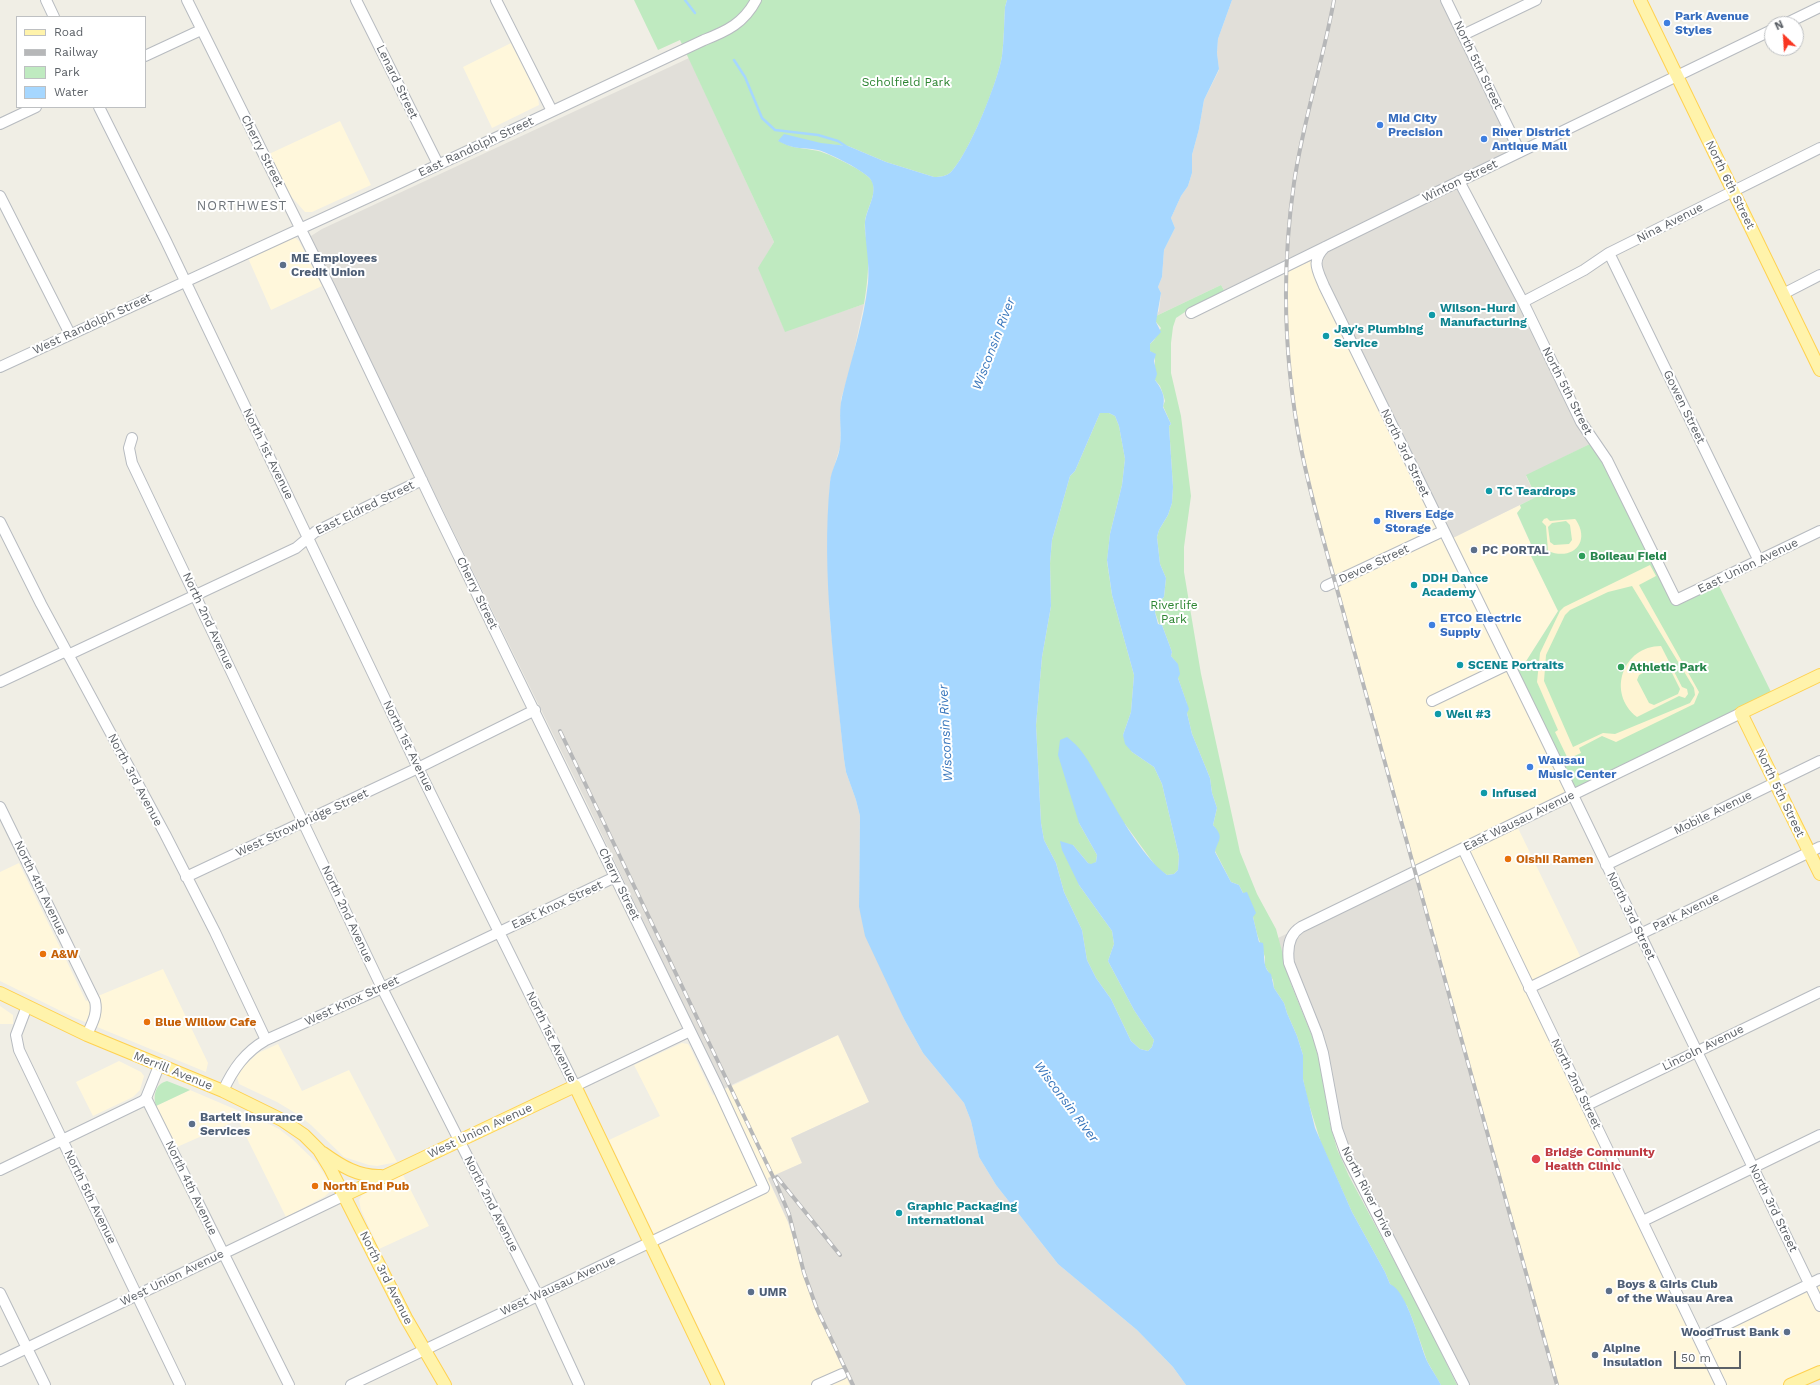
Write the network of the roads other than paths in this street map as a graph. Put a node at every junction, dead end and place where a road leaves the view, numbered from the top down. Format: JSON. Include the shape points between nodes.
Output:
{"nodes":[{"id":1,"x":46,"y":0,"type":"edge"},
{"id":2,"x":186,"y":0,"type":"edge"},
{"id":3,"x":356,"y":0,"type":"edge"},
{"id":4,"x":496,"y":0,"type":"edge"},
{"id":5,"x":756,"y":0,"type":"edge"},
{"id":6,"x":1446,"y":0,"type":"edge"},
{"id":7,"x":1536,"y":0,"type":"edge"},
{"id":8,"x":1640,"y":0,"type":"edge"},
{"id":9,"x":1820,"y":7,"type":"edge"},
{"id":10,"x":54,"y":16,"type":"edge"},
{"id":11,"x":1801,"y":16,"type":"edge"},
{"id":12,"x":201,"y":30,"type":"junction"},
{"id":13,"x":1463,"y":34,"type":"junction"},
{"id":14,"x":1764,"y":34,"type":"edge"},
{"id":15,"x":146,"y":56,"type":"edge"},
{"id":16,"x":1677,"y":76,"type":"junction"},
{"id":17,"x":34,"y":108,"type":"edge"},
{"id":18,"x":99,"y":108,"type":"edge"},
{"id":19,"x":552,"y":111,"type":"junction"},
{"id":20,"x":0,"y":124,"type":"edge"},
{"id":21,"x":1820,"y":148,"type":"edge"},
{"id":22,"x":1520,"y":152,"type":"junction"},
{"id":23,"x":438,"y":164,"type":"junction"},
{"id":24,"x":1459,"y":181,"type":"junction"},
{"id":25,"x":1733,"y":191,"type":"junction"},
{"id":26,"x":0,"y":196,"type":"edge"},
{"id":27,"x":300,"y":228,"type":"junction"},
{"id":28,"x":1326,"y":247,"type":"junction"},
{"id":29,"x":1609,"y":253,"type":"junction"},
{"id":30,"x":1820,"y":275,"type":"edge"},
{"id":31,"x":185,"y":281,"type":"junction"},
{"id":32,"x":1783,"y":294,"type":"junction"},
{"id":33,"x":1523,"y":302,"type":"junction"},
{"id":34,"x":1191,"y":313,"type":"dead end"},
{"id":35,"x":70,"y":334,"type":"junction"},
{"id":36,"x":0,"y":367,"type":"edge"},
{"id":37,"x":1820,"y":370,"type":"edge"},
{"id":38,"x":132,"y":438,"type":"dead end"},
{"id":39,"x":422,"y":480,"type":"junction"},
{"id":40,"x":0,"y":522,"type":"edge"},
{"id":41,"x":1443,"y":531,"type":"junction"},
{"id":42,"x":1820,"y":531,"type":"edge"},
{"id":43,"x":308,"y":537,"type":"junction"},
{"id":44,"x":1759,"y":561,"type":"junction"},
{"id":45,"x":1326,"y":586,"type":"dead end"},
{"id":46,"x":196,"y":595,"type":"junction"},
{"id":47,"x":1676,"y":600,"type":"joint"},
{"id":48,"x":67,"y":653,"type":"junction"},
{"id":49,"x":1509,"y":664,"type":"junction"},
{"id":50,"x":1820,"y":675,"type":"edge"},
{"id":51,"x":1820,"y":679,"type":"edge"},
{"id":52,"x":0,"y":682,"type":"edge"},
{"id":53,"x":1432,"y":701,"type":"dead end"},
{"id":54,"x":535,"y":710,"type":"junction"},
{"id":55,"x":1741,"y":713,"type":"junction"},
{"id":56,"x":1756,"y":744,"type":"junction"},
{"id":57,"x":1820,"y":761,"type":"edge"},
{"id":58,"x":418,"y":768,"type":"junction"},
{"id":59,"x":1776,"y":783,"type":"junction"},
{"id":60,"x":1573,"y":795,"type":"junction"},
{"id":61,"x":0,"y":807,"type":"edge"},
{"id":62,"x":303,"y":822,"type":"junction"},
{"id":63,"x":1462,"y":849,"type":"junction"},
{"id":64,"x":1815,"y":850,"type":"edge"},
{"id":65,"x":1606,"y":865,"type":"junction"},
{"id":66,"x":1820,"y":874,"type":"edge"},
{"id":67,"x":186,"y":877,"type":"junction"},
{"id":68,"x":615,"y":877,"type":"junction"},
{"id":69,"x":499,"y":932,"type":"junction"},
{"id":70,"x":1640,"y":935,"type":"junction"},
{"id":71,"x":1289,"y":942,"type":"joint"},
{"id":72,"x":382,"y":988,"type":"junction"},
{"id":73,"x":1530,"y":988,"type":"junction"},
{"id":74,"x":1820,"y":992,"type":"edge"},
{"id":75,"x":0,"y":993,"type":"edge"},
{"id":76,"x":27,"y":1006,"type":"junction"},
{"id":77,"x":690,"y":1031,"type":"junction"},
{"id":78,"x":87,"y":1035,"type":"junction"},
{"id":79,"x":266,"y":1040,"type":"junction"},
{"id":80,"x":1697,"y":1052,"type":"junction"},
{"id":81,"x":159,"y":1066,"type":"junction"},
{"id":82,"x":575,"y":1086,"type":"junction"},
{"id":83,"x":223,"y":1091,"type":"junction"},
{"id":84,"x":146,"y":1098,"type":"junction"},
{"id":85,"x":1586,"y":1105,"type":"junction"},
{"id":86,"x":1820,"y":1135,"type":"edge"},
{"id":87,"x":63,"y":1140,"type":"junction"},
{"id":88,"x":458,"y":1140,"type":"junction"},
{"id":89,"x":319,"y":1150,"type":"junction"},
{"id":90,"x":330,"y":1168,"type":"joint"},
{"id":91,"x":1753,"y":1168,"type":"junction"},
{"id":92,"x":0,"y":1170,"type":"edge"},
{"id":93,"x":385,"y":1176,"type":"junction"},
{"id":94,"x":764,"y":1188,"type":"joint"},
{"id":95,"x":344,"y":1195,"type":"junction"},
{"id":96,"x":1643,"y":1221,"type":"junction"},
{"id":97,"x":650,"y":1242,"type":"junction"},
{"id":98,"x":224,"y":1253,"type":"junction"},
{"id":99,"x":1820,"y":1279,"type":"edge"},
{"id":100,"x":1810,"y":1284,"type":"junction"},
{"id":101,"x":0,"y":1293,"type":"edge"},
{"id":102,"x":138,"y":1295,"type":"junction"},
{"id":103,"x":538,"y":1296,"type":"junction"},
{"id":104,"x":1820,"y":1306,"type":"edge"},
{"id":105,"x":1699,"y":1338,"type":"junction"},
{"id":106,"x":26,"y":1348,"type":"junction"},
{"id":107,"x":425,"y":1350,"type":"junction"},
{"id":108,"x":0,"y":1361,"type":"edge"},
{"id":109,"x":1820,"y":1372,"type":"edge"},
{"id":110,"x":842,"y":1374,"type":"dead end"},
{"id":111,"x":45,"y":1385,"type":"edge"},
{"id":112,"x":180,"y":1385,"type":"edge"},
{"id":113,"x":289,"y":1385,"type":"edge"},
{"id":114,"x":351,"y":1385,"type":"edge"},
{"id":115,"x":445,"y":1385,"type":"edge"},
{"id":116,"x":579,"y":1385,"type":"edge"},
{"id":117,"x":718,"y":1385,"type":"edge"},
{"id":118,"x":817,"y":1385,"type":"edge"},
{"id":119,"x":1464,"y":1385,"type":"edge"},
{"id":120,"x":1721,"y":1385,"type":"edge"},
{"id":121,"x":1790,"y":1385,"type":"edge"}],
"edges":[{"from":1,"to":10,"type":"street"},
{"from":2,"to":12,"type":"street","name":"Cherry Street"},
{"from":3,"to":23,"type":"street","name":"Lenard Street"},
{"from":4,"to":19,"type":"street"},
{"from":5,"to":19,"type":"street","name":"East Randolph Street","via":[[747,15],[732,28]]},
{"from":6,"to":13,"type":"street","name":"North 5th Street"},
{"from":7,"to":13,"type":"street"},
{"from":8,"to":16,"type":"main road","name":"North 6th Street"},
{"from":9,"to":11,"type":"street"},
{"from":12,"to":15,"type":"street"},
{"from":12,"to":27,"type":"street","name":"Cherry Street"},
{"from":13,"to":22,"type":"street","name":"North 5th Street"},
{"from":14,"to":16,"type":"street","name":"Winton Street"},
{"from":16,"to":22,"type":"street","name":"Winton Street"},
{"from":16,"to":25,"type":"main road","name":"North 6th Street"},
{"from":17,"to":20,"type":"street"},
{"from":18,"to":31,"type":"street","name":"North 1st Avenue"},
{"from":19,"to":23,"type":"street","name":"East Randolph Street"},
{"from":21,"to":25,"type":"street","name":"Nina Avenue"},
{"from":22,"to":24,"type":"street","name":"Winton Street"},
{"from":23,"to":27,"type":"street","name":"East Randolph Street"},
{"from":24,"to":28,"type":"street","name":"Winton Street"},
{"from":24,"to":33,"type":"street","name":"North 5th Street"},
{"from":25,"to":29,"type":"street","name":"Nina Avenue"},
{"from":25,"to":32,"type":"main road","name":"North 6th Street"},
{"from":26,"to":35,"type":"street"},
{"from":27,"to":31,"type":"street","name":"East Randolph Street"},
{"from":27,"to":39,"type":"street","name":"Cherry Street"},
{"from":28,"to":34,"type":"street","name":"Winton Street"},
{"from":28,"to":41,"type":"street","name":"North 3rd Street","via":[[1316,260],[1318,273]]},
{"from":29,"to":33,"type":"street","name":"Nina Avenue","via":[[1584,270]]},
{"from":29,"to":44,"type":"street","name":"Gowen Street"},
{"from":30,"to":32,"type":"street"},
{"from":31,"to":35,"type":"street","name":"West Randolph Street"},
{"from":31,"to":43,"type":"street","name":"North 1st Avenue"},
{"from":32,"to":37,"type":"main road","name":"North 6th Street"},
{"from":33,"to":47,"type":"street","name":"North 5th Street","via":[[1581,422],[1607,460]]},
{"from":35,"to":36,"type":"street","name":"West Randolph Street"},
{"from":38,"to":46,"type":"street","name":"North 2nd Avenue","via":[[129,448],[132,463]]},
{"from":39,"to":43,"type":"street","name":"East Eldred Street"},
{"from":39,"to":54,"type":"street","name":"Cherry Street"},
{"from":40,"to":48,"type":"street","name":"North 3rd Avenue"},
{"from":41,"to":45,"type":"street","name":"Devoe Street"},
{"from":41,"to":49,"type":"street","name":"North 3rd Street"},
{"from":42,"to":44,"type":"street","name":"East Union Avenue"},
{"from":43,"to":46,"type":"street","name":"East Eldred Street","via":[[296,548]]},
{"from":43,"to":58,"type":"street","name":"North 1st Avenue"},
{"from":44,"to":47,"type":"street","name":"East Union Avenue"},
{"from":46,"to":48,"type":"street","name":"East Eldred Street"},
{"from":46,"to":62,"type":"street","name":"North 2nd Avenue"},
{"from":48,"to":52,"type":"street","name":"East Eldred Street"},
{"from":48,"to":67,"type":"street","name":"North 3rd Avenue"},
{"from":49,"to":53,"type":"street"},
{"from":49,"to":60,"type":"street","name":"North 3rd Street"},
{"from":50,"to":55,"type":"main road","name":"East Wausau Avenue"},
{"from":51,"to":56,"type":"main road","via":[[1753,714],[1750,724]]},
{"from":54,"to":58,"type":"street","name":"West Strowbridge Street"},
{"from":54,"to":68,"type":"street","name":"Cherry Street"},
{"from":55,"to":56,"type":"main road","name":"North 5th Street"},
{"from":55,"to":60,"type":"street","name":"East Wausau Avenue"},
{"from":56,"to":59,"type":"main road","name":"North 5th Street"},
{"from":57,"to":59,"type":"street","name":"Mobile Avenue"},
{"from":58,"to":62,"type":"street","name":"West Strowbridge Street"},
{"from":58,"to":69,"type":"street","name":"North 1st Avenue"},
{"from":59,"to":64,"type":"main road","name":"North 5th Street"},
{"from":59,"to":65,"type":"street","name":"Mobile Avenue"},
{"from":60,"to":63,"type":"street","name":"East Wausau Avenue"},
{"from":60,"to":65,"type":"street","name":"North 3rd Street"},
{"from":61,"to":78,"type":"street","name":"North 4th Avenue","via":[[94,1001],[95,1018]]},
{"from":62,"to":67,"type":"street","name":"West Strowbridge Street"},
{"from":62,"to":72,"type":"street","name":"North 2nd Avenue"},
{"from":63,"to":71,"type":"street","name":"East Wausau Avenue","via":[[1301,927],[1295,931]]},
{"from":63,"to":73,"type":"street","name":"North 2nd Street"},
{"from":64,"to":66,"type":"main road","name":"North 5th Street"},
{"from":64,"to":70,"type":"street","name":"Park Avenue"},
{"from":65,"to":70,"type":"street","name":"North 3rd Street"},
{"from":67,"to":79,"type":"street","name":"North 3rd Avenue"},
{"from":68,"to":69,"type":"street","name":"East Knox Street"},
{"from":68,"to":77,"type":"street","name":"Cherry Street"},
{"from":69,"to":72,"type":"street","name":"West Knox Street"},
{"from":69,"to":82,"type":"street","name":"North 1st Avenue"},
{"from":70,"to":73,"type":"street","name":"Park Avenue"},
{"from":70,"to":80,"type":"street","name":"North 3rd Street"},
{"from":71,"to":119,"type":"street","name":"North River Drive","via":[[1290,966],[1323,1053],[1341,1143]]},
{"from":72,"to":79,"type":"street","name":"West Knox Street"},
{"from":72,"to":88,"type":"street","name":"North 2nd Avenue"},
{"from":73,"to":85,"type":"street","name":"North 2nd Street"},
{"from":74,"to":80,"type":"street","name":"Lincoln Avenue"},
{"from":75,"to":76,"type":"main road","name":"Merrill Avenue"},
{"from":76,"to":78,"type":"main road","name":"Merrill Avenue"},
{"from":76,"to":87,"type":"street","name":"North 5th Avenue","via":[[16,1035],[18,1048]]},
{"from":77,"to":82,"type":"street"},
{"from":77,"to":94,"type":"street","name":"Cherry Street"},
{"from":78,"to":81,"type":"main road","name":"Merrill Avenue"},
{"from":79,"to":83,"type":"street","name":"West Knox Street","via":[[238,1063]]},
{"from":80,"to":85,"type":"street","name":"Lincoln Avenue"},
{"from":80,"to":91,"type":"street","name":"North 3rd Street"},
{"from":81,"to":83,"type":"main road","name":"Merrill Avenue"},
{"from":81,"to":84,"type":"street"},
{"from":82,"to":88,"type":"main road","name":"West Union Avenue"},
{"from":82,"to":97,"type":"main road","name":"North 1st Avenue"},
{"from":83,"to":89,"type":"main road","name":"Merrill Avenue","via":[[284,1121],[304,1134]]},
{"from":84,"to":87,"type":"street","via":[[136,1106]]},
{"from":84,"to":98,"type":"street","name":"North 4th Avenue"},
{"from":85,"to":96,"type":"street","name":"North 2nd Street"},
{"from":86,"to":91,"type":"street"},
{"from":87,"to":92,"type":"street"},
{"from":87,"to":102,"type":"street","name":"North 5th Avenue"},
{"from":88,"to":93,"type":"main road","name":"West Union Avenue"},
{"from":88,"to":103,"type":"street","name":"North 2nd Avenue"},
{"from":89,"to":90,"type":"main road","name":"Merrill Avenue"},
{"from":89,"to":93,"type":"main road","via":[[359,1174]]},
{"from":90,"to":95,"type":"main road","name":"North 3rd Avenue"},
{"from":91,"to":96,"type":"street"},
{"from":91,"to":100,"type":"street","name":"North 3rd Street"},
{"from":93,"to":95,"type":"main road","name":"West Union Avenue"},
{"from":94,"to":97,"type":"street","name":"West Wausau Avenue"},
{"from":95,"to":98,"type":"street","name":"West Union Avenue"},
{"from":95,"to":107,"type":"main road","name":"North 3rd Avenue","via":[[406,1318]]},
{"from":96,"to":105,"type":"street","name":"North 2nd Street"},
{"from":97,"to":103,"type":"street","name":"West Wausau Avenue"},
{"from":97,"to":117,"type":"main road","name":"North 1st Avenue"},
{"from":98,"to":102,"type":"street","name":"West Union Avenue"},
{"from":98,"to":113,"type":"street","name":"North 4th Avenue"},
{"from":99,"to":100,"type":"street"},
{"from":100,"to":104,"type":"street","name":"North 3rd Street"},
{"from":100,"to":105,"type":"street"},
{"from":101,"to":106,"type":"street"},
{"from":102,"to":106,"type":"street","name":"West Union Avenue"},
{"from":102,"to":112,"type":"street","name":"North 5th Avenue"},
{"from":103,"to":107,"type":"street","name":"West Wausau Avenue"},
{"from":103,"to":116,"type":"street","name":"North 2nd Avenue"},
{"from":105,"to":120,"type":"street","name":"North 2nd Street"},
{"from":106,"to":108,"type":"street","name":"West Union Avenue"},
{"from":106,"to":111,"type":"street"},
{"from":107,"to":114,"type":"street","name":"West Wausau Avenue"},
{"from":107,"to":115,"type":"main road","name":"North 3rd Avenue"},
{"from":109,"to":121,"type":"main road"},
{"from":110,"to":118,"type":"street"}]}
